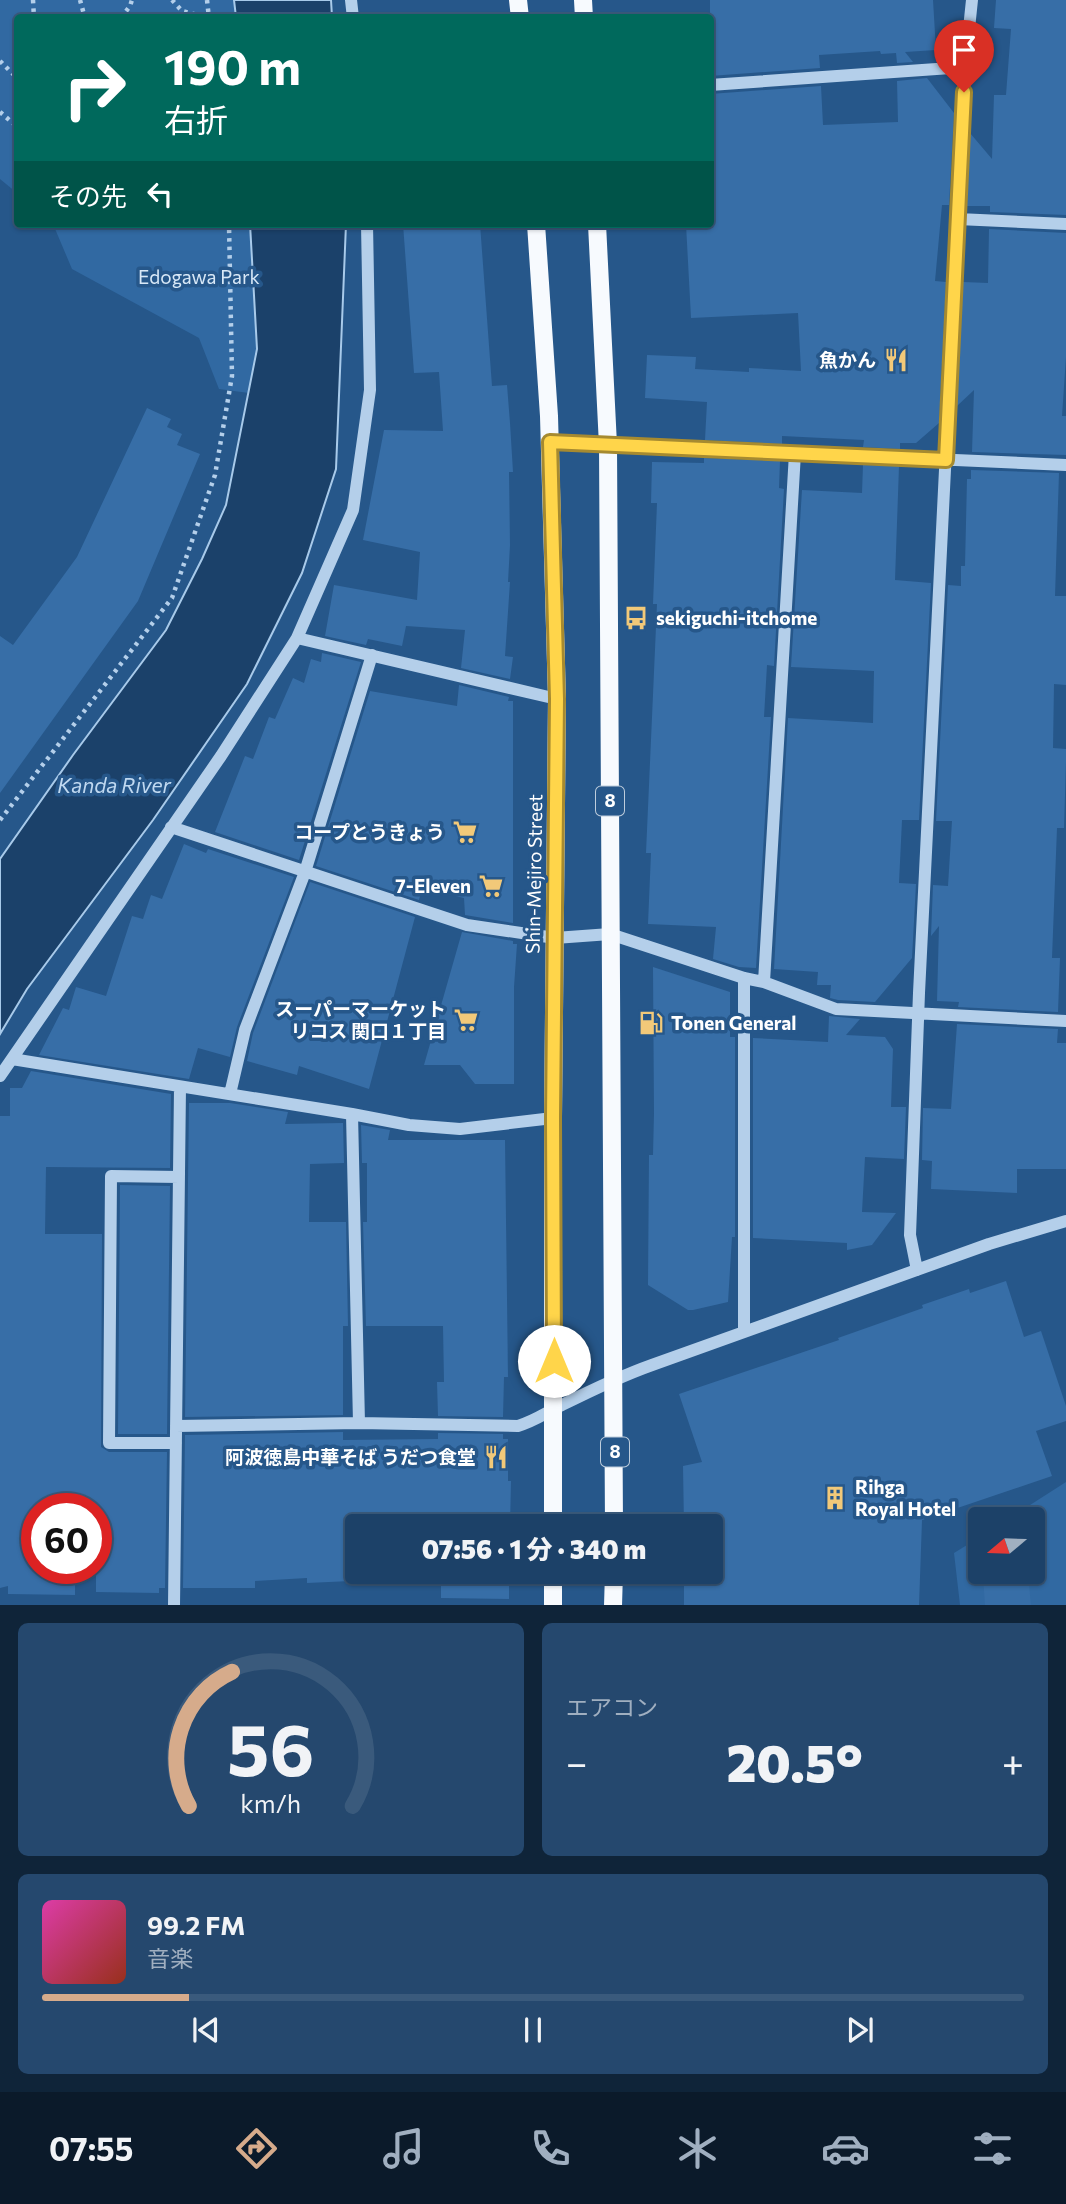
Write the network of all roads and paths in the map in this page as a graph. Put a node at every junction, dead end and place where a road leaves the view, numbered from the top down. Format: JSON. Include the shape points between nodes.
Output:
{"nodes":[{"id":1,"x":172,"y":0,"type":"edge"},
{"id":2,"x":972,"y":0,"type":"edge"},
{"id":3,"x":194,"y":14,"type":"edge"},
{"id":4,"x":0,"y":61,"type":"edge"},
{"id":5,"x":965,"y":67,"type":"junction"},
{"id":6,"x":14,"y":75,"type":"edge"},
{"id":7,"x":714,"y":85,"type":"edge"},
{"id":8,"x":0,"y":113,"type":"edge"},
{"id":9,"x":14,"y":124,"type":"edge"},
{"id":10,"x":958,"y":219,"type":"junction"},
{"id":11,"x":1066,"y":224,"type":"edge"},
{"id":12,"x":229,"y":228,"type":"edge"},
{"id":13,"x":367,"y":228,"type":"edge"},
{"id":14,"x":536,"y":228,"type":"edge"},
{"id":15,"x":597,"y":228,"type":"edge"},
{"id":16,"x":550,"y":442,"type":"junction"},
{"id":17,"x":608,"y":445,"type":"junction"},
{"id":18,"x":795,"y":453,"type":"junction"},
{"id":19,"x":946,"y":460,"type":"junction"},
{"id":20,"x":1066,"y":465,"type":"edge"},
{"id":21,"x":297,"y":638,"type":"junction"},
{"id":22,"x":372,"y":656,"type":"junction"},
{"id":23,"x":557,"y":699,"type":"junction"},
{"id":24,"x":0,"y":820,"type":"edge"},
{"id":25,"x":171,"y":827,"type":"junction"},
{"id":26,"x":305,"y":872,"type":"junction"},
{"id":27,"x":610,"y":934,"type":"junction"},
{"id":28,"x":555,"y":938,"type":"junction"},
{"id":29,"x":744,"y":978,"type":"junction"},
{"id":30,"x":764,"y":982,"type":"junction"},
{"id":31,"x":919,"y":1013,"type":"junction"},
{"id":32,"x":1066,"y":1021,"type":"edge"},
{"id":33,"x":12,"y":1059,"type":"junction"},
{"id":34,"x":0,"y":1076,"type":"edge"},
{"id":35,"x":180,"y":1087,"type":"junction"},
{"id":36,"x":230,"y":1094,"type":"junction"},
{"id":37,"x":352,"y":1114,"type":"junction"},
{"id":38,"x":553,"y":1118,"type":"junction"},
{"id":39,"x":179,"y":1177,"type":"junction"},
{"id":40,"x":1066,"y":1221,"type":"edge"},
{"id":41,"x":916,"y":1270,"type":"junction"},
{"id":42,"x":744,"y":1332,"type":"junction"},
{"id":43,"x":614,"y":1379,"type":"junction"},
{"id":44,"x":553,"y":1409,"type":"junction"},
{"id":45,"x":359,"y":1423,"type":"junction"},
{"id":46,"x":176,"y":1426,"type":"junction"},
{"id":47,"x":176,"y":1443,"type":"junction"},
{"id":48,"x":553,"y":1514,"type":"edge"},
{"id":49,"x":614,"y":1514,"type":"edge"},
{"id":50,"x":553,"y":1584,"type":"edge"},
{"id":51,"x":614,"y":1584,"type":"edge"},
{"id":52,"x":174,"y":1605,"type":"edge"},
{"id":53,"x":553,"y":1605,"type":"edge"},
{"id":54,"x":613,"y":1605,"type":"edge"}],
"edges":[{"from":1,"to":3,"type":"path","via":[[182,11]]},
{"from":2,"to":5,"type":"street"},
{"from":4,"to":6,"type":"path"},
{"from":5,"to":7,"type":"street"},
{"from":5,"to":10,"type":"street"},
{"from":8,"to":9,"type":"path"},
{"from":10,"to":11,"type":"street"},
{"from":10,"to":19,"type":"street"},
{"from":12,"to":24,"type":"path","via":[[232,376],[215,475],[172,598]]},
{"from":13,"to":21,"type":"street","via":[[370,390],[353,510]]},
{"from":14,"to":16,"type":"main road","name":"Shin-Mejiro Street"},
{"from":15,"to":17,"type":"main road","number":"8"},
{"from":16,"to":17,"type":"street"},
{"from":16,"to":23,"type":"main road","name":"Shin-Mejiro Street"},
{"from":17,"to":18,"type":"street"},
{"from":17,"to":27,"type":"main road","number":"8"},
{"from":18,"to":19,"type":"street"},
{"from":18,"to":30,"type":"street"},
{"from":19,"to":20,"type":"street"},
{"from":19,"to":31,"type":"street"},
{"from":21,"to":22,"type":"street"},
{"from":21,"to":25,"type":"street"},
{"from":22,"to":23,"type":"street"},
{"from":22,"to":26,"type":"street"},
{"from":23,"to":28,"type":"main road","name":"Shin-Mejiro Street"},
{"from":25,"to":26,"type":"street"},
{"from":25,"to":33,"type":"street"},
{"from":26,"to":28,"type":"street","via":[[467,925]]},
{"from":26,"to":36,"type":"street","via":[[246,1030]]},
{"from":27,"to":28,"type":"street"},
{"from":27,"to":29,"type":"street"},
{"from":27,"to":43,"type":"main road","number":"8"},
{"from":28,"to":38,"type":"main road","name":"Shin-Mejiro Street"},
{"from":29,"to":30,"type":"street"},
{"from":29,"to":42,"type":"street"},
{"from":30,"to":31,"type":"street","via":[[836,1009]]},
{"from":31,"to":32,"type":"street"},
{"from":31,"to":41,"type":"street","via":[[910,1235]]},
{"from":33,"to":34,"type":"street"},
{"from":33,"to":35,"type":"street"},
{"from":35,"to":36,"type":"street"},
{"from":35,"to":39,"type":"street"},
{"from":36,"to":37,"type":"street"},
{"from":37,"to":38,"type":"street","via":[[460,1129]]},
{"from":37,"to":45,"type":"street"},
{"from":38,"to":44,"type":"main road","name":"Shin-Mejiro Street"},
{"from":39,"to":46,"type":"street"},
{"from":39,"to":47,"type":"street","via":[[111,1176],[109,1443]]},
{"from":40,"to":41,"type":"street"},
{"from":41,"to":42,"type":"street"},
{"from":42,"to":43,"type":"street"},
{"from":43,"to":44,"type":"street"},
{"from":43,"to":49,"type":"main road","number":"8"},
{"from":44,"to":45,"type":"street","via":[[518,1426]]},
{"from":44,"to":48,"type":"main road","name":"Shin-Mejiro Street"},
{"from":45,"to":46,"type":"street"},
{"from":46,"to":47,"type":"street"},
{"from":47,"to":52,"type":"street"},
{"from":50,"to":53,"type":"main road"},
{"from":51,"to":54,"type":"main road"}]}
